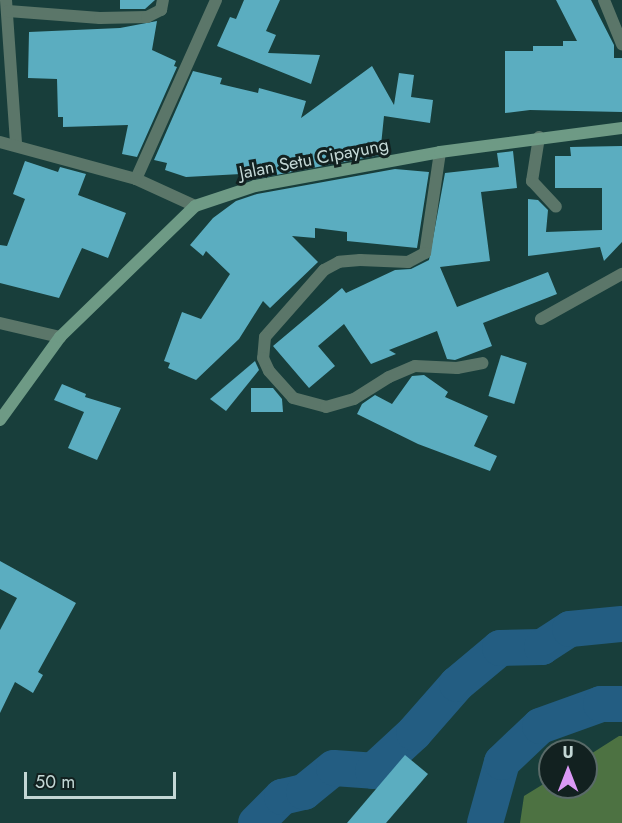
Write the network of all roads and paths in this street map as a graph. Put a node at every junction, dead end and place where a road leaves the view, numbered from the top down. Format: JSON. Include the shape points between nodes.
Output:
{"nodes":[{"id":1,"x":163,"y":0,"type":"edge"},
{"id":2,"x":216,"y":0,"type":"edge"},
{"id":3,"x":604,"y":0,"type":"edge"},
{"id":4,"x":7,"y":5,"type":"edge"},
{"id":5,"x":622,"y":44,"type":"edge"},
{"id":6,"x":622,"y":128,"type":"edge"},
{"id":7,"x":539,"y":137,"type":"junction"},
{"id":8,"x":0,"y":142,"type":"edge"},
{"id":9,"x":16,"y":144,"type":"junction"},
{"id":10,"x":440,"y":152,"type":"junction"},
{"id":11,"x":136,"y":179,"type":"junction"},
{"id":12,"x":195,"y":206,"type":"junction"},
{"id":13,"x":556,"y":207,"type":"dead end"},
{"id":14,"x":622,"y":274,"type":"edge"},
{"id":15,"x":541,"y":319,"type":"dead end"},
{"id":16,"x":0,"y":323,"type":"edge"},
{"id":17,"x":60,"y":337,"type":"junction"},
{"id":18,"x":483,"y":363,"type":"dead end"},
{"id":19,"x":0,"y":420,"type":"edge"}],
"edges":[{"from":1,"to":4,"type":"street","via":[[162,10],[147,16],[100,18]]},
{"from":2,"to":11,"type":"street"},
{"from":3,"to":5,"type":"street"},
{"from":4,"to":9,"type":"street"},
{"from":6,"to":7,"type":"street","name":"Jalan Setu Cipayung"},
{"from":7,"to":10,"type":"street","name":"Jalan Setu Cipayung"},
{"from":7,"to":13,"type":"street","via":[[532,181]]},
{"from":8,"to":9,"type":"street"},
{"from":9,"to":11,"type":"street"},
{"from":10,"to":12,"type":"street","name":"Jalan Setu Cipayung","via":[[255,186]]},
{"from":10,"to":18,"type":"street","via":[[426,253],[408,262],[360,260],[339,262],[324,270],[265,337],[263,358],[293,398],[326,407],[354,399],[416,366],[457,368]]},
{"from":11,"to":12,"type":"street"},
{"from":12,"to":17,"type":"street","name":"Jalan Setu Cipayung"},
{"from":14,"to":15,"type":"street"},
{"from":16,"to":17,"type":"street"},
{"from":17,"to":19,"type":"street","name":"Jalan Setu Cipayung"}]}
